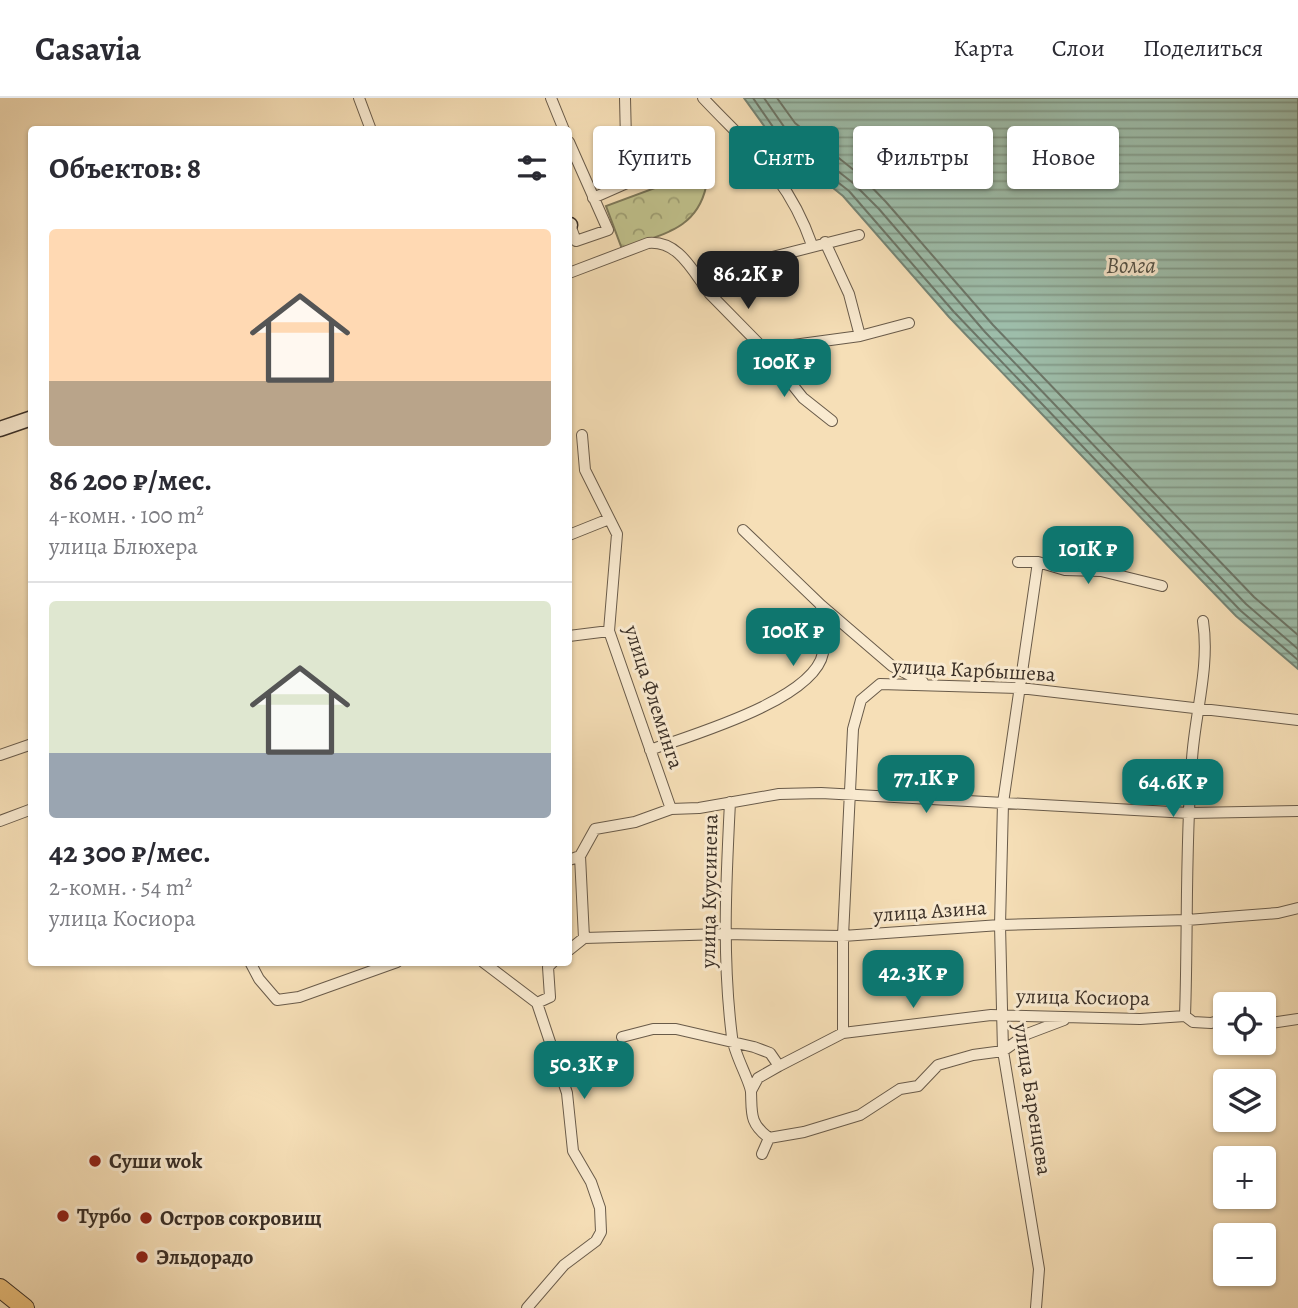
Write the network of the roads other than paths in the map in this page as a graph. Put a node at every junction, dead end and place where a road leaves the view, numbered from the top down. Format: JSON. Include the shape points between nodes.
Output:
{"nodes":[{"id":1,"x":359,"y":98,"type":"edge"},
{"id":2,"x":551,"y":98,"type":"edge"},
{"id":3,"x":625,"y":98,"type":"edge"},
{"id":4,"x":703,"y":98,"type":"edge"},
{"id":5,"x":370,"y":126,"type":"edge"},
{"id":6,"x":562,"y":126,"type":"edge"},
{"id":7,"x":572,"y":149,"type":"edge"},
{"id":8,"x":593,"y":198,"type":"junction"},
{"id":9,"x":859,"y":235,"type":"dead end"},
{"id":10,"x":825,"y":242,"type":"junction"},
{"id":11,"x":572,"y":243,"type":"edge"},
{"id":12,"x":812,"y":245,"type":"junction"},
{"id":13,"x":572,"y":272,"type":"edge"},
{"id":14,"x":710,"y":295,"type":"junction"},
{"id":15,"x":909,"y":323,"type":"dead end"},
{"id":16,"x":860,"y":336,"type":"junction"},
{"id":17,"x":764,"y":349,"type":"junction"},
{"id":18,"x":28,"y":419,"type":"edge"},
{"id":19,"x":832,"y":421,"type":"dead end"},
{"id":20,"x":0,"y":429,"type":"edge"},
{"id":21,"x":582,"y":435,"type":"dead end"},
{"id":22,"x":609,"y":519,"type":"junction"},
{"id":23,"x":743,"y":530,"type":"dead end"},
{"id":24,"x":572,"y":534,"type":"edge"},
{"id":25,"x":1018,"y":562,"type":"dead end"},
{"id":26,"x":1038,"y":562,"type":"junction"},
{"id":27,"x":1162,"y":586,"type":"dead end"},
{"id":28,"x":821,"y":605,"type":"junction"},
{"id":29,"x":1203,"y":621,"type":"dead end"},
{"id":30,"x":608,"y":631,"type":"junction"},
{"id":31,"x":572,"y":636,"type":"edge"},
{"id":32,"x":929,"y":685,"type":"junction"},
{"id":33,"x":1020,"y":688,"type":"junction"},
{"id":34,"x":1198,"y":710,"type":"junction"},
{"id":35,"x":1298,"y":720,"type":"edge"},
{"id":36,"x":28,"y":745,"type":"edge"},
{"id":37,"x":650,"y":750,"type":"junction"},
{"id":38,"x":0,"y":755,"type":"edge"},
{"id":39,"x":850,"y":796,"type":"junction"},
{"id":40,"x":730,"y":802,"type":"junction"},
{"id":41,"x":1003,"y":803,"type":"junction"},
{"id":42,"x":671,"y":809,"type":"junction"},
{"id":43,"x":28,"y":810,"type":"edge"},
{"id":44,"x":1298,"y":811,"type":"edge"},
{"id":45,"x":1189,"y":813,"type":"junction"},
{"id":46,"x":0,"y":821,"type":"edge"},
{"id":47,"x":580,"y":856,"type":"junction"},
{"id":48,"x":572,"y":859,"type":"edge"},
{"id":49,"x":1298,"y":908,"type":"edge"},
{"id":50,"x":1187,"y":920,"type":"junction"},
{"id":51,"x":1000,"y":925,"type":"junction"},
{"id":52,"x":724,"y":934,"type":"junction"},
{"id":53,"x":843,"y":936,"type":"junction"},
{"id":54,"x":584,"y":938,"type":"junction"},
{"id":55,"x":572,"y":948,"type":"edge"},
{"id":56,"x":252,"y":966,"type":"edge"},
{"id":57,"x":386,"y":966,"type":"edge"},
{"id":58,"x":488,"y":966,"type":"edge"},
{"id":59,"x":549,"y":966,"type":"edge"},
{"id":60,"x":537,"y":1003,"type":"junction"},
{"id":61,"x":1001,"y":1014,"type":"junction"},
{"id":62,"x":1185,"y":1016,"type":"junction"},
{"id":63,"x":1075,"y":1017,"type":"junction"},
{"id":64,"x":1298,"y":1019,"type":"edge"},
{"id":65,"x":1213,"y":1022,"type":"edge"},
{"id":66,"x":1276,"y":1022,"type":"edge"},
{"id":67,"x":843,"y":1033,"type":"junction"},
{"id":68,"x":622,"y":1037,"type":"dead end"},
{"id":69,"x":732,"y":1040,"type":"junction"},
{"id":70,"x":1003,"y":1051,"type":"junction"},
{"id":71,"x":779,"y":1066,"type":"junction"},
{"id":72,"x":751,"y":1091,"type":"junction"},
{"id":73,"x":769,"y":1138,"type":"junction"},
{"id":74,"x":762,"y":1154,"type":"dead end"},
{"id":75,"x":1,"y":1292,"type":"edge"},
{"id":76,"x":25,"y":1308,"type":"edge"},
{"id":77,"x":527,"y":1308,"type":"edge"},
{"id":78,"x":1036,"y":1308,"type":"edge"}],
"edges":[{"from":1,"to":5,"type":"street"},
{"from":2,"to":6,"type":"street"},
{"from":3,"to":8,"type":"street","via":[[627,183]]},
{"from":4,"to":12,"type":"street","via":[[759,153],[784,185],[802,215]]},
{"from":7,"to":8,"type":"street"},
{"from":8,"to":11,"type":"street","via":[[608,230]]},
{"from":9,"to":10,"type":"street"},
{"from":10,"to":12,"type":"street"},
{"from":10,"to":16,"type":"street","via":[[849,294]]},
{"from":12,"to":14,"type":"street","via":[[753,262]]},
{"from":13,"to":14,"type":"street","via":[[648,243],[663,242],[672,246]]},
{"from":14,"to":17,"type":"street"},
{"from":15,"to":16,"type":"street"},
{"from":16,"to":17,"type":"street"},
{"from":17,"to":19,"type":"street","via":[[803,398]]},
{"from":18,"to":20,"type":"street"},
{"from":21,"to":22,"type":"street","name":"улица Флеминга","via":[[585,470]]},
{"from":22,"to":24,"type":"street"},
{"from":22,"to":30,"type":"street","name":"улица Флеминга","via":[[617,534]]},
{"from":23,"to":28,"type":"street"},
{"from":25,"to":26,"type":"street"},
{"from":26,"to":27,"type":"street"},
{"from":26,"to":33,"type":"street","name":"улица Баренцева"},
{"from":28,"to":32,"type":"street","via":[[892,666]]},
{"from":28,"to":37,"type":"street","via":[[823,653],[812,673],[769,706]]},
{"from":29,"to":34,"type":"street","via":[[1206,638]]},
{"from":30,"to":31,"type":"street"},
{"from":30,"to":37,"type":"street","name":"улица Флеминга"},
{"from":32,"to":33,"type":"street","name":"улица Карбышева"},
{"from":32,"to":39,"type":"street","name":"улица Карбышева","via":[[880,684],[861,700],[853,729]]},
{"from":33,"to":34,"type":"street","name":"улица Карбышева"},
{"from":33,"to":41,"type":"street","name":"улица Баренцева"},
{"from":34,"to":35,"type":"street","name":"улица Карбышева"},
{"from":34,"to":45,"type":"street"},
{"from":36,"to":38,"type":"street"},
{"from":37,"to":42,"type":"street","name":"улица Флеминга"},
{"from":39,"to":40,"type":"street","via":[[779,794]]},
{"from":39,"to":41,"type":"street"},
{"from":39,"to":53,"type":"street","name":"улица Карбышева"},
{"from":40,"to":42,"type":"street"},
{"from":40,"to":52,"type":"street","name":"улица Куусинена"},
{"from":41,"to":45,"type":"street"},
{"from":41,"to":51,"type":"street","name":"улица Баренцева"},
{"from":42,"to":47,"type":"street","via":[[595,829]]},
{"from":43,"to":46,"type":"street"},
{"from":44,"to":45,"type":"street"},
{"from":45,"to":50,"type":"street"},
{"from":47,"to":48,"type":"street"},
{"from":47,"to":54,"type":"street"},
{"from":49,"to":50,"type":"street","name":"улица Азина"},
{"from":50,"to":51,"type":"street","name":"улица Азина"},
{"from":50,"to":62,"type":"street"},
{"from":51,"to":53,"type":"street","name":"улица Азина"},
{"from":51,"to":61,"type":"street","name":"улица Баренцева"},
{"from":52,"to":53,"type":"street","name":"улица Азина"},
{"from":52,"to":54,"type":"street","name":"улица Азина"},
{"from":52,"to":69,"type":"street","name":"улица Куусинена"},
{"from":53,"to":67,"type":"street","name":"улица Карбышева"},
{"from":54,"to":55,"type":"street"},
{"from":56,"to":57,"type":"street","via":[[277,1000],[299,997]]},
{"from":58,"to":60,"type":"street"},
{"from":59,"to":60,"type":"street","via":[[550,997]]},
{"from":60,"to":77,"type":"street","via":[[567,1093],[573,1151],[600,1208],[601,1232]]},
{"from":61,"to":63,"type":"street","name":"улица Косиора"},
{"from":61,"to":67,"type":"street","name":"улица Косиора"},
{"from":61,"to":70,"type":"street","name":"улица Баренцева"},
{"from":62,"to":63,"type":"street","name":"улица Косиора"},
{"from":62,"to":65,"type":"street","name":"улица Косиора","via":[[1193,1022]]},
{"from":63,"to":70,"type":"street","via":[[1027,1034]]},
{"from":64,"to":66,"type":"street"},
{"from":67,"to":71,"type":"street","name":"улица Косиора"},
{"from":68,"to":69,"type":"street","via":[[676,1029]]},
{"from":69,"to":71,"type":"street","via":[[770,1053]]},
{"from":69,"to":72,"type":"street","name":"улица Куусинена"},
{"from":70,"to":73,"type":"street","via":[[938,1065],[918,1086],[900,1089],[860,1115]]},
{"from":70,"to":78,"type":"street","name":"улица Баренцева","via":[[1039,1269]]},
{"from":71,"to":72,"type":"street","name":"улица Косиора","via":[[758,1078]]},
{"from":72,"to":73,"type":"street","name":"улица Куусинена","via":[[749,1110],[759,1131]]},
{"from":73,"to":74,"type":"street"},
{"from":75,"to":76,"type":"highway"}]}
